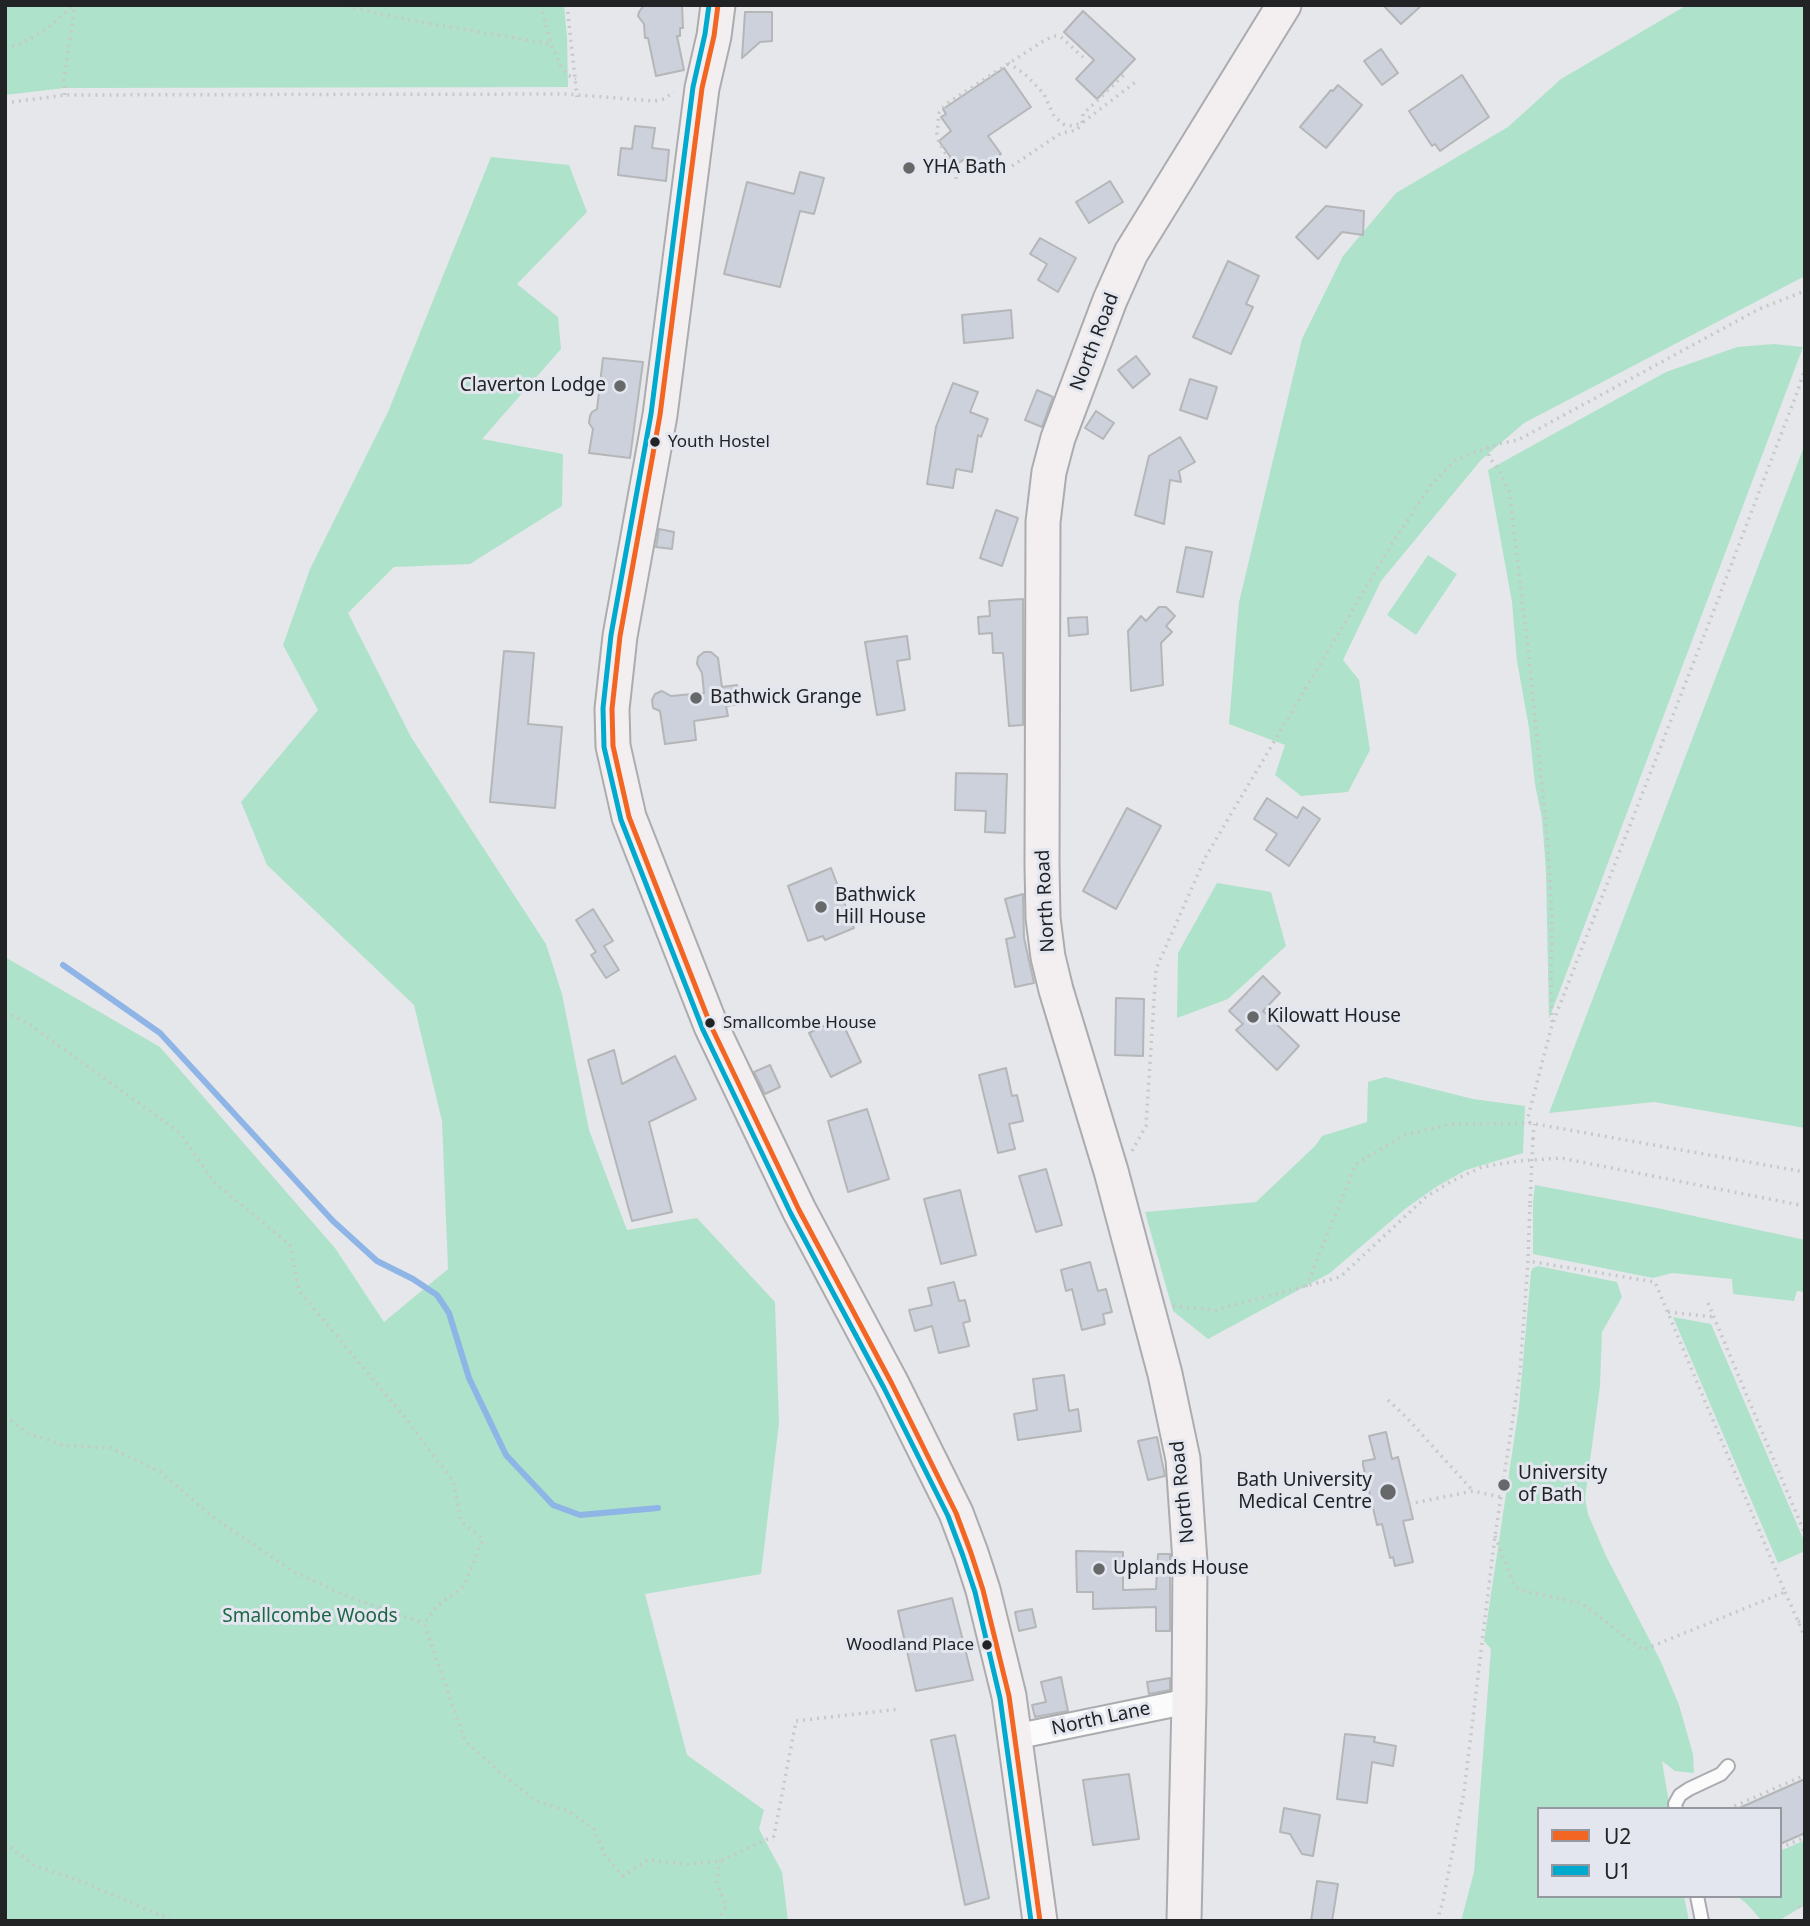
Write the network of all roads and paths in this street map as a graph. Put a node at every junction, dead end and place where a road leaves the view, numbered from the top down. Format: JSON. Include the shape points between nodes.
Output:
{"nodes":[{"id":1,"x":74,"y":5,"type":"edge"},
{"id":2,"x":340,"y":5,"type":"edge"},
{"id":3,"x":541,"y":5,"type":"edge"},
{"id":4,"x":567,"y":5,"type":"edge"},
{"id":5,"x":718,"y":5,"type":"edge"},
{"id":6,"x":1284,"y":5,"type":"edge"},
{"id":7,"x":551,"y":44,"type":"junction"},
{"id":8,"x":5,"y":47,"type":"edge"},
{"id":9,"x":1085,"y":59,"type":"dead end"},
{"id":10,"x":1008,"y":63,"type":"junction"},
{"id":11,"x":1127,"y":72,"type":"dead end"},
{"id":12,"x":576,"y":79,"type":"junction"},
{"id":13,"x":1137,"y":81,"type":"dead end"},
{"id":14,"x":702,"y":88,"type":"junction"},
{"id":15,"x":65,"y":95,"type":"junction"},
{"id":16,"x":577,"y":97,"type":"junction"},
{"id":17,"x":5,"y":103,"type":"edge"},
{"id":18,"x":1082,"y":123,"type":"junction"},
{"id":19,"x":1012,"y":166,"type":"dead end"},
{"id":20,"x":956,"y":179,"type":"dead end"},
{"id":21,"x":1805,"y":290,"type":"edge"},
{"id":22,"x":1805,"y":368,"type":"edge"},
{"id":23,"x":1488,"y":447,"type":"junction"},
{"id":24,"x":5,"y":1012,"type":"edge"},
{"id":25,"x":1552,"y":1024,"type":"junction"},
{"id":26,"x":1532,"y":1124,"type":"junction"},
{"id":27,"x":1111,"y":1171,"type":"junction"},
{"id":28,"x":1805,"y":1172,"type":"edge"},
{"id":29,"x":1805,"y":1206,"type":"edge"},
{"id":30,"x":1528,"y":1261,"type":"junction"},
{"id":31,"x":1306,"y":1287,"type":"junction"},
{"id":32,"x":1146,"y":1303,"type":"junction"},
{"id":33,"x":1708,"y":1303,"type":"dead end"},
{"id":34,"x":1668,"y":1312,"type":"junction"},
{"id":35,"x":1714,"y":1317,"type":"junction"},
{"id":36,"x":1388,"y":1400,"type":"dead end"},
{"id":37,"x":5,"y":1416,"type":"edge"},
{"id":38,"x":1473,"y":1491,"type":"junction"},
{"id":39,"x":1501,"y":1497,"type":"junction"},
{"id":40,"x":1409,"y":1504,"type":"dead end"},
{"id":41,"x":1805,"y":1534,"type":"edge"},
{"id":42,"x":1495,"y":1536,"type":"junction"},
{"id":43,"x":1785,"y":1592,"type":"junction"},
{"id":44,"x":1798,"y":1621,"type":"junction"},
{"id":45,"x":424,"y":1623,"type":"junction"},
{"id":46,"x":1805,"y":1624,"type":"edge"},
{"id":47,"x":1805,"y":1637,"type":"edge"},
{"id":48,"x":1189,"y":1701,"type":"junction"},
{"id":49,"x":900,"y":1709,"type":"dead end"},
{"id":50,"x":1014,"y":1737,"type":"junction"},
{"id":51,"x":1728,"y":1766,"type":"dead end"},
{"id":52,"x":1805,"y":1774,"type":"edge"},
{"id":53,"x":1676,"y":1807,"type":"edge"},
{"id":54,"x":1732,"y":1807,"type":"edge"},
{"id":55,"x":1805,"y":1837,"type":"edge"},
{"id":56,"x":5,"y":1843,"type":"edge"},
{"id":57,"x":1782,"y":1847,"type":"edge"},
{"id":58,"x":720,"y":1861,"type":"junction"},
{"id":59,"x":1697,"y":1898,"type":"edge"},
{"id":60,"x":1799,"y":1906,"type":"dead end"},
{"id":61,"x":1805,"y":1909,"type":"edge"},
{"id":62,"x":173,"y":1921,"type":"edge"},
{"id":63,"x":717,"y":1921,"type":"edge"},
{"id":64,"x":1040,"y":1921,"type":"edge"},
{"id":65,"x":1184,"y":1921,"type":"edge"},
{"id":66,"x":1437,"y":1921,"type":"edge"},
{"id":67,"x":1702,"y":1921,"type":"edge"}],
"edges":[{"from":1,"to":8,"type":"path","via":[[47,29],[21,44]]},
{"from":1,"to":15,"type":"path"},
{"from":2,"to":7,"type":"path"},
{"from":3,"to":7,"type":"path"},
{"from":4,"to":12,"type":"path"},
{"from":5,"to":14,"type":"street"},
{"from":6,"to":27,"type":"street","name":"North Road","via":[[1131,253],[1058,438],[1047,484],[1043,522],[1043,918],[1056,990]]},
{"from":7,"to":12,"type":"path","via":[[562,69]]},
{"from":9,"to":10,"type":"path","via":[[1055,36]]},
{"from":10,"to":18,"type":"path","via":[[1044,94],[1063,124]]},
{"from":10,"to":20,"type":"path","via":[[939,113],[939,143]]},
{"from":11,"to":18,"type":"path","via":[[1083,114]]},
{"from":12,"to":16,"type":"path"},
{"from":13,"to":18,"type":"path"},
{"from":14,"to":16,"type":"path","via":[[682,86],[655,101]]},
{"from":14,"to":50,"type":"street","via":[[660,415],[620,636],[613,746],[629,817],[711,1026],[799,1210],[956,1513],[992,1625]]},
{"from":15,"to":16,"type":"path"},
{"from":15,"to":17,"type":"path"},
{"from":18,"to":19,"type":"path"},
{"from":21,"to":23,"type":"path","via":[[1759,309],[1518,440]]},
{"from":22,"to":25,"type":"path"},
{"from":23,"to":25,"type":"path","via":[[1509,491],[1527,640],[1547,834]]},
{"from":23,"to":27,"type":"path","via":[[1457,459],[1433,482],[1206,856],[1156,969],[1146,1126],[1122,1165]]},
{"from":24,"to":45,"type":"path","via":[[29,1024],[180,1133],[214,1181],[290,1245],[299,1291],[453,1480],[461,1521],[483,1539],[464,1586],[436,1607]]},
{"from":25,"to":26,"type":"path","via":[[1528,1117]]},
{"from":26,"to":28,"type":"path"},
{"from":26,"to":30,"type":"path","bridge":true},
{"from":26,"to":31,"type":"path","via":[[1451,1124],[1405,1135],[1356,1164]]},
{"from":27,"to":32,"type":"street","name":"North Road"},
{"from":29,"to":31,"type":"path","via":[[1560,1158],[1482,1167],[1426,1197],[1340,1278]]},
{"from":30,"to":34,"type":"path","via":[[1655,1282]]},
{"from":30,"to":39,"type":"path","via":[[1520,1372]]},
{"from":31,"to":32,"type":"path","via":[[1216,1310]]},
{"from":32,"to":48,"type":"street","name":"North Road","via":[[1183,1459],[1190,1562]]},
{"from":33,"to":35,"type":"path"},
{"from":34,"to":35,"type":"path"},
{"from":34,"to":43,"type":"path"},
{"from":35,"to":41,"type":"path"},
{"from":36,"to":38,"type":"path"},
{"from":37,"to":45,"type":"path","via":[[26,1432],[62,1445],[111,1448],[160,1472],[213,1517],[294,1572]]},
{"from":38,"to":39,"type":"path"},
{"from":38,"to":40,"type":"path"},
{"from":39,"to":42,"type":"path"},
{"from":42,"to":43,"type":"path","via":[[1519,1590],[1581,1603],[1643,1650]]},
{"from":42,"to":66,"type":"path","via":[[1464,1792]]},
{"from":43,"to":44,"type":"path"},
{"from":44,"to":46,"type":"path"},
{"from":44,"to":47,"type":"path"},
{"from":45,"to":58,"type":"path","via":[[465,1741],[537,1801],[568,1811],[594,1829],[605,1856],[623,1876],[647,1860]]},
{"from":48,"to":50,"type":"street","name":"North Lane"},
{"from":48,"to":65,"type":"street","name":"North Road"},
{"from":49,"to":58,"type":"path","via":[[796,1721],[774,1836]]},
{"from":50,"to":64,"type":"street"},
{"from":51,"to":53,"type":"lane","via":[[1680,1795]]},
{"from":52,"to":54,"type":"path"},
{"from":55,"to":57,"type":"path"},
{"from":56,"to":62,"type":"path","via":[[35,1866]]},
{"from":58,"to":63,"type":"path","via":[[717,1882],[726,1907]]},
{"from":59,"to":67,"type":"lane"},
{"from":60,"to":61,"type":"path"}]}
